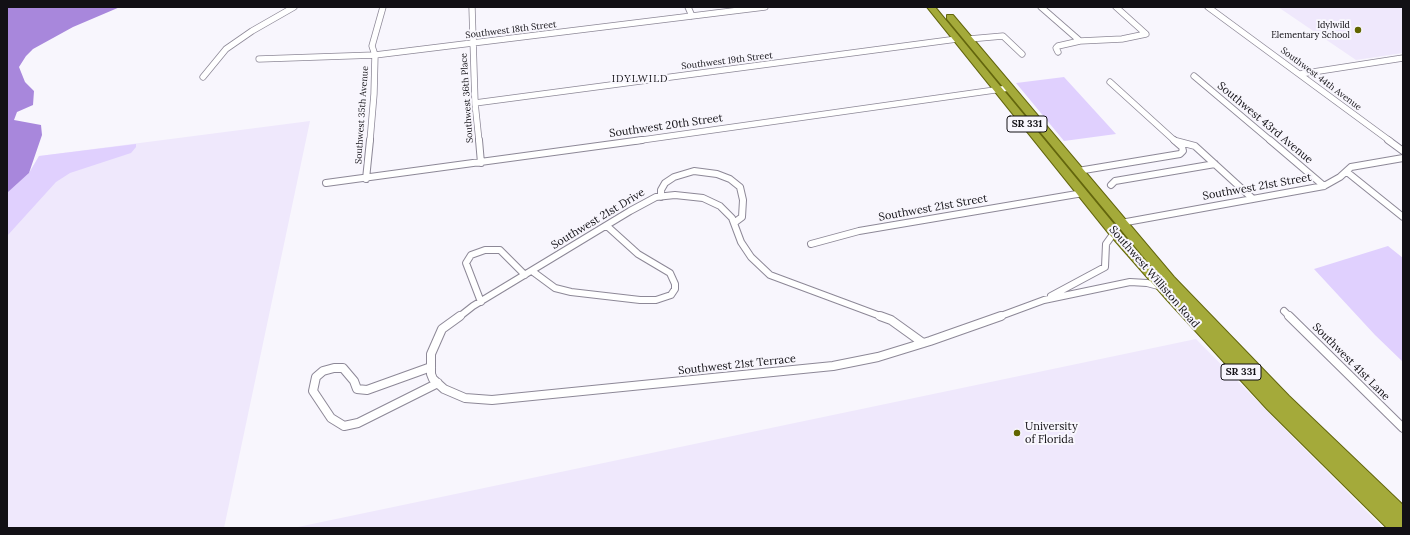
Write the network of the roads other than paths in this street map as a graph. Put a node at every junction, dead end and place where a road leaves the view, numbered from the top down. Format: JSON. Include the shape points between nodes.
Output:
{"nodes":[{"id":1,"x":294,"y":7,"type":"edge"},
{"id":2,"x":383,"y":7,"type":"edge"},
{"id":3,"x":472,"y":7,"type":"edge"},
{"id":4,"x":688,"y":7,"type":"edge"},
{"id":5,"x":765,"y":7,"type":"edge"},
{"id":6,"x":931,"y":7,"type":"edge"},
{"id":7,"x":942,"y":7,"type":"edge"},
{"id":8,"x":1040,"y":7,"type":"edge"},
{"id":9,"x":1116,"y":7,"type":"edge"},
{"id":10,"x":1208,"y":7,"type":"edge"},
{"id":11,"x":692,"y":16,"type":"junction"},
{"id":12,"x":957,"y":39,"type":"junction"},
{"id":13,"x":969,"y":39,"type":"junction"},
{"id":14,"x":1080,"y":41,"type":"junction"},
{"id":15,"x":472,"y":43,"type":"junction"},
{"id":16,"x":1058,"y":52,"type":"dead end"},
{"id":17,"x":375,"y":54,"type":"junction"},
{"id":18,"x":1022,"y":54,"type":"dead end"},
{"id":19,"x":1403,"y":58,"type":"edge"},
{"id":20,"x":259,"y":59,"type":"dead end"},
{"id":21,"x":1300,"y":74,"type":"junction"},
{"id":22,"x":1194,"y":76,"type":"dead end"},
{"id":23,"x":203,"y":77,"type":"dead end"},
{"id":24,"x":1110,"y":82,"type":"dead end"},
{"id":25,"x":1009,"y":88,"type":"junction"},
{"id":26,"x":998,"y":89,"type":"junction"},
{"id":27,"x":475,"y":103,"type":"junction"},
{"id":28,"x":1176,"y":141,"type":"junction"},
{"id":29,"x":1403,"y":151,"type":"edge"},
{"id":30,"x":1403,"y":158,"type":"edge"},
{"id":31,"x":481,"y":163,"type":"junction"},
{"id":32,"x":1215,"y":164,"type":"junction"},
{"id":33,"x":1078,"y":171,"type":"junction"},
{"id":34,"x":1347,"y":172,"type":"junction"},
{"id":35,"x":366,"y":179,"type":"junction"},
{"id":36,"x":326,"y":183,"type":"dead end"},
{"id":37,"x":1111,"y":185,"type":"dead end"},
{"id":38,"x":1324,"y":186,"type":"junction"},
{"id":39,"x":1083,"y":193,"type":"junction"},
{"id":40,"x":661,"y":197,"type":"junction"},
{"id":41,"x":1252,"y":198,"type":"junction"},
{"id":42,"x":1403,"y":216,"type":"edge"},
{"id":43,"x":734,"y":223,"type":"junction"},
{"id":44,"x":607,"y":226,"type":"junction"},
{"id":45,"x":1118,"y":227,"type":"junction"},
{"id":46,"x":811,"y":244,"type":"dead end"},
{"id":47,"x":532,"y":271,"type":"junction"},
{"id":48,"x":525,"y":275,"type":"junction"},
{"id":49,"x":1162,"y":287,"type":"junction"},
{"id":50,"x":1044,"y":300,"type":"junction"},
{"id":51,"x":481,"y":302,"type":"junction"},
{"id":52,"x":1284,"y":311,"type":"dead end"},
{"id":53,"x":923,"y":343,"type":"junction"},
{"id":54,"x":431,"y":371,"type":"junction"},
{"id":55,"x":438,"y":383,"type":"junction"},
{"id":56,"x":1403,"y":428,"type":"edge"},
{"id":57,"x":1403,"y":516,"type":"edge"},
{"id":58,"x":1398,"y":528,"type":"edge"}],
"edges":[{"from":1,"to":23,"type":"street","via":[[226,49]]},
{"from":2,"to":17,"type":"street","name":"Southwest 35th Avenue","via":[[372,46]]},
{"from":3,"to":15,"type":"street","name":"Southwest 36th Place"},
{"from":4,"to":11,"type":"street"},
{"from":5,"to":11,"type":"street","name":"Southwest 18th Street"},
{"from":6,"to":12,"type":"highway","name":"Southwest Williston Road","number":"SR 331"},
{"from":7,"to":13,"type":"highway","name":"Southwest Williston Road","number":"SR 331"},
{"from":8,"to":14,"type":"street"},
{"from":9,"to":14,"type":"street","via":[[1146,34]]},
{"from":10,"to":21,"type":"street","name":"Southwest 44th Avenue"},
{"from":11,"to":15,"type":"street","name":"Southwest 18th Street"},
{"from":12,"to":26,"type":"highway","name":"Southwest Williston Road","number":"SR 331"},
{"from":12,"to":27,"type":"street","name":"Southwest 19th Street"},
{"from":13,"to":18,"type":"street","via":[[1003,36]]},
{"from":13,"to":25,"type":"highway","name":"Southwest Williston Road","number":"SR 331"},
{"from":14,"to":16,"type":"street","via":[[1058,46]]},
{"from":15,"to":17,"type":"street","name":"Southwest 18th Street"},
{"from":15,"to":27,"type":"street","name":"Southwest 36th Place"},
{"from":17,"to":20,"type":"street","name":"Southwest 18th Street"},
{"from":17,"to":35,"type":"street","name":"Southwest 35th Avenue"},
{"from":19,"to":21,"type":"street"},
{"from":21,"to":29,"type":"street","name":"Southwest 44th Avenue"},
{"from":22,"to":38,"type":"street","name":"Southwest 43rd Avenue"},
{"from":24,"to":28,"type":"street"},
{"from":25,"to":26,"type":"street","name":"Southwest 20th Street"},
{"from":25,"to":33,"type":"highway","name":"Southwest Williston Road","number":"SR 331"},
{"from":26,"to":31,"type":"street","name":"Southwest 20th Street"},
{"from":26,"to":39,"type":"highway","name":"Southwest Williston Road","number":"SR 331"},
{"from":27,"to":31,"type":"street","name":"Southwest 36th Place"},
{"from":28,"to":32,"type":"street","via":[[1195,146]]},
{"from":28,"to":33,"type":"street","via":[[1182,147],[1183,151],[1180,154]]},
{"from":30,"to":34,"type":"street","name":"Southwest 21st Street","via":[[1351,167]]},
{"from":31,"to":35,"type":"street","name":"Southwest 20th Street"},
{"from":32,"to":37,"type":"street","via":[[1115,180]]},
{"from":32,"to":41,"type":"street"},
{"from":33,"to":45,"type":"highway","name":"Southwest Williston Road","number":"SR 331"},
{"from":34,"to":38,"type":"street","name":"Southwest 21st Street"},
{"from":34,"to":42,"type":"street"},
{"from":35,"to":36,"type":"street","name":"Southwest 20th Street"},
{"from":38,"to":41,"type":"street","name":"Southwest 21st Street"},
{"from":39,"to":45,"type":"highway","name":"Southwest Williston Road","number":"SR 331"},
{"from":39,"to":46,"type":"street","name":"Southwest 21st Street","via":[[859,231]]},
{"from":40,"to":43,"type":"street","name":"Southwest 21st Drive","via":[[675,195],[703,198],[720,206]]},
{"from":40,"to":43,"type":"street","via":[[665,183],[674,177],[694,171],[716,174],[730,179],[740,187],[743,200],[742,217]]},
{"from":40,"to":44,"type":"street","name":"Southwest 21st Drive","via":[[656,197]]},
{"from":41,"to":45,"type":"street","name":"Southwest 21st Street"},
{"from":43,"to":53,"type":"street","name":"Southwest 21st Drive","via":[[741,242],[770,275],[891,320]]},
{"from":44,"to":47,"type":"street","name":"Southwest 21st Drive"},
{"from":44,"to":47,"type":"street","via":[[638,254],[670,273],[675,284],[671,295],[656,300],[640,300],[571,292],[555,288]]},
{"from":45,"to":49,"type":"highway","name":"Southwest Williston Road","number":"SR 331"},
{"from":45,"to":50,"type":"street","name":"Southwest 21st Terrace","via":[[1106,244],[1105,267]]},
{"from":45,"to":57,"type":"highway","name":"Southwest Williston Road","number":"SR 331","via":[[1254,370]]},
{"from":47,"to":48,"type":"street","name":"Southwest 21st Drive"},
{"from":48,"to":51,"type":"street","name":"Southwest 21st Drive"},
{"from":48,"to":51,"type":"street","via":[[500,250],[485,250],[471,255],[466,263]]},
{"from":49,"to":50,"type":"street","name":"Southwest 21st Terrace","via":[[1130,282]]},
{"from":49,"to":58,"type":"highway","name":"Southwest Williston Road","number":"SR 331","via":[[1272,404]]},
{"from":50,"to":53,"type":"street","name":"Southwest 21st Terrace"},
{"from":51,"to":54,"type":"street","name":"Southwest 21st Drive","via":[[442,329],[431,354]]},
{"from":52,"to":56,"type":"street","name":"Southwest 41st Lane"},
{"from":53,"to":55,"type":"street","name":"Southwest 21st Terrace","via":[[878,357],[833,366],[492,400],[464,398],[444,389]]},
{"from":54,"to":55,"type":"street","name":"Southwest 21st Terrace"},
{"from":54,"to":55,"type":"street","via":[[366,390],[357,390],[354,381],[343,368],[334,368],[316,376],[313,391],[331,418],[344,426],[358,423]]}]}
